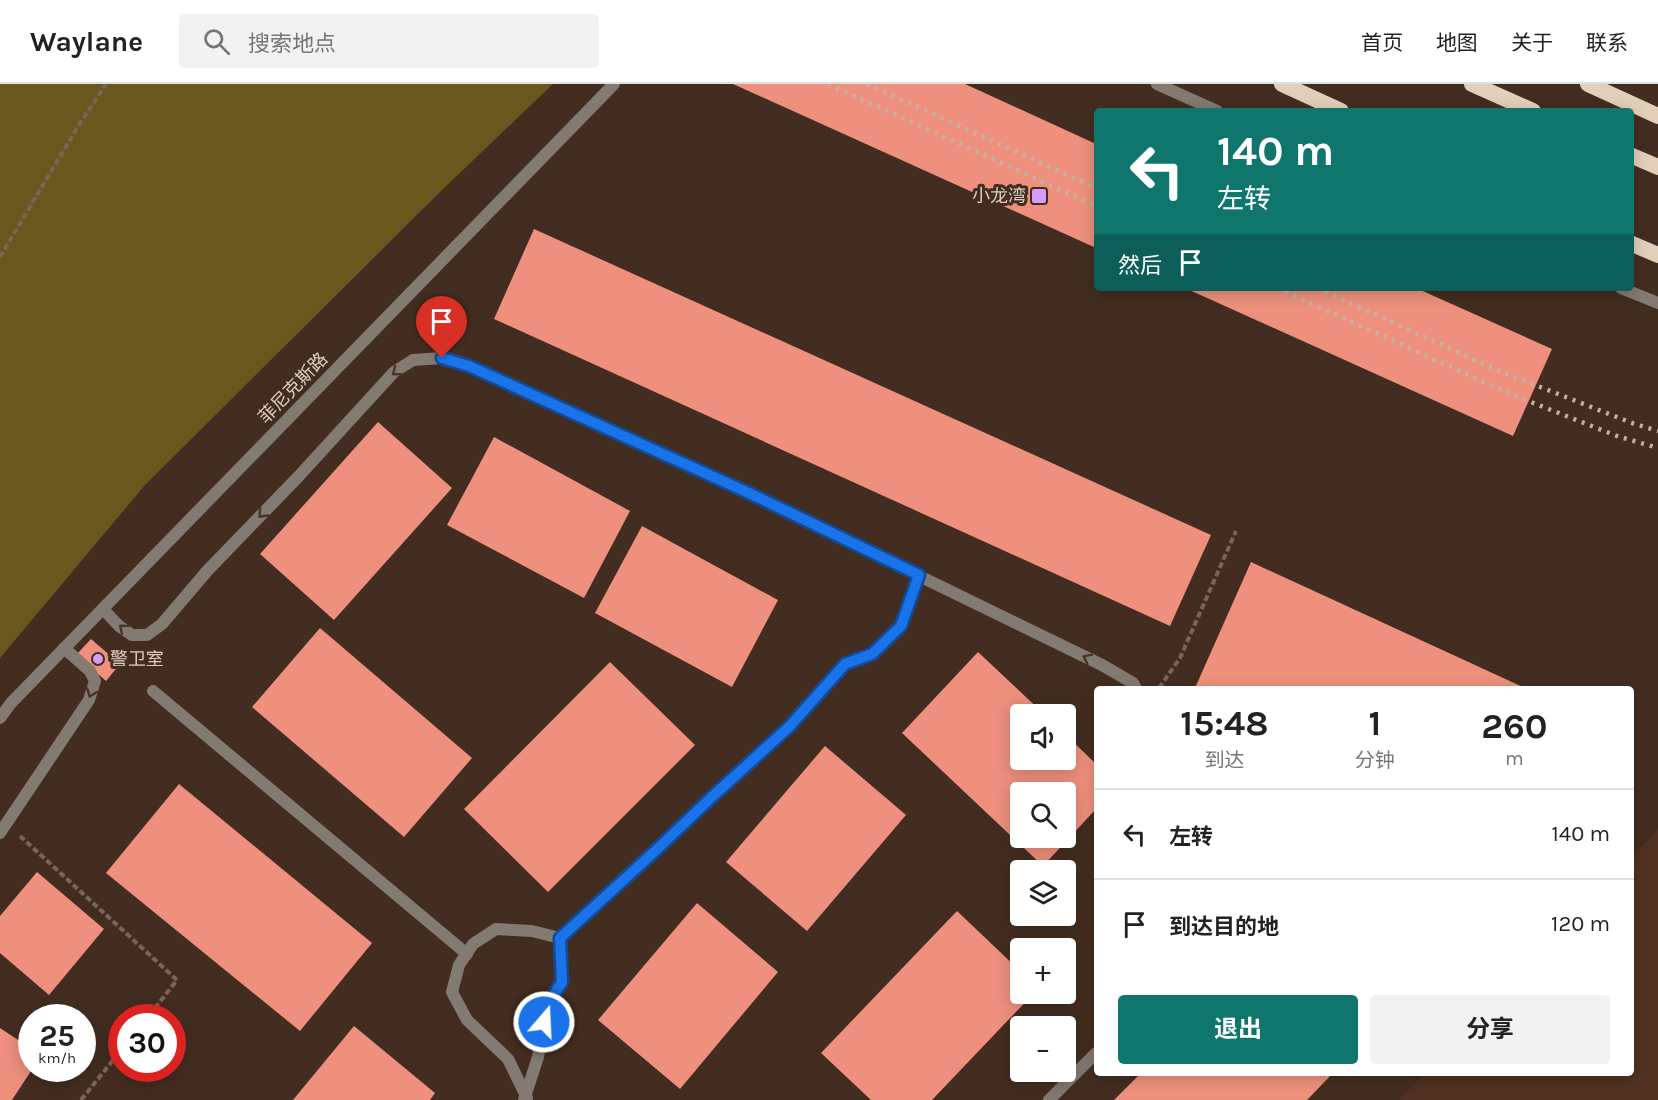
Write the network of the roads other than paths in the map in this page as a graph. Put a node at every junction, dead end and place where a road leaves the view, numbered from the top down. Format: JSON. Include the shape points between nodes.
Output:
{"nodes":[{"id":1,"x":614,"y":84,"type":"edge"},
{"id":2,"x":1157,"y":84,"type":"edge"},
{"id":3,"x":1281,"y":84,"type":"edge"},
{"id":4,"x":1472,"y":84,"type":"edge"},
{"id":5,"x":1588,"y":84,"type":"edge"},
{"id":6,"x":1210,"y":108,"type":"edge"},
{"id":7,"x":1334,"y":108,"type":"edge"},
{"id":8,"x":1526,"y":108,"type":"edge"},
{"id":9,"x":1658,"y":116,"type":"edge"},
{"id":10,"x":1634,"y":157,"type":"edge"},
{"id":11,"x":1658,"y":167,"type":"edge"},
{"id":12,"x":1634,"y":245,"type":"edge"},
{"id":13,"x":1658,"y":255,"type":"edge"},
{"id":14,"x":1628,"y":291,"type":"edge"},
{"id":15,"x":1658,"y":303,"type":"edge"},
{"id":16,"x":919,"y":575,"type":"junction"},
{"id":17,"x":102,"y":609,"type":"junction"},
{"id":18,"x":64,"y":648,"type":"junction"},
{"id":19,"x":1135,"y":686,"type":"edge"},
{"id":20,"x":153,"y":691,"type":"dead end"},
{"id":21,"x":0,"y":718,"type":"edge"},
{"id":22,"x":3,"y":828,"type":"edge"},
{"id":23,"x":560,"y":938,"type":"junction"},
{"id":24,"x":466,"y":954,"type":"junction"},
{"id":25,"x":1094,"y":1055,"type":"edge"},
{"id":26,"x":526,"y":1099,"type":"edge"},
{"id":27,"x":1049,"y":1100,"type":"edge"}],
"edges":[{"from":1,"to":17,"type":"street","name":"菲尼克斯路"},
{"from":2,"to":6,"type":"street"},
{"from":3,"to":7,"type":"highway"},
{"from":4,"to":8,"type":"highway"},
{"from":5,"to":9,"type":"highway"},
{"from":10,"to":11,"type":"highway"},
{"from":12,"to":13,"type":"highway"},
{"from":14,"to":15,"type":"street"},
{"from":16,"to":17,"type":"street","one_way":true,"via":[[749,493],[469,366],[442,358],[413,360],[394,372],[162,624],[147,635],[132,636]]},
{"from":19,"to":16,"type":"street","one_way":true,"via":[[1102,664]]},
{"from":16,"to":23,"type":"street","via":[[901,626],[872,654],[845,664],[790,726]]},
{"from":17,"to":18,"type":"street","name":"菲尼克斯路"},
{"from":18,"to":21,"type":"street","name":"菲尼克斯路"},
{"from":18,"to":22,"type":"street","one_way":true,"via":[[90,671],[95,681],[89,700]]},
{"from":20,"to":24,"type":"street"},
{"from":23,"to":24,"type":"street","via":[[532,931],[496,929],[473,944]]},
{"from":23,"to":26,"type":"street","via":[[562,982],[548,1004]]},
{"from":24,"to":26,"type":"street","via":[[452,992],[467,1020],[508,1059]]},
{"from":25,"to":27,"type":"street"}]}
